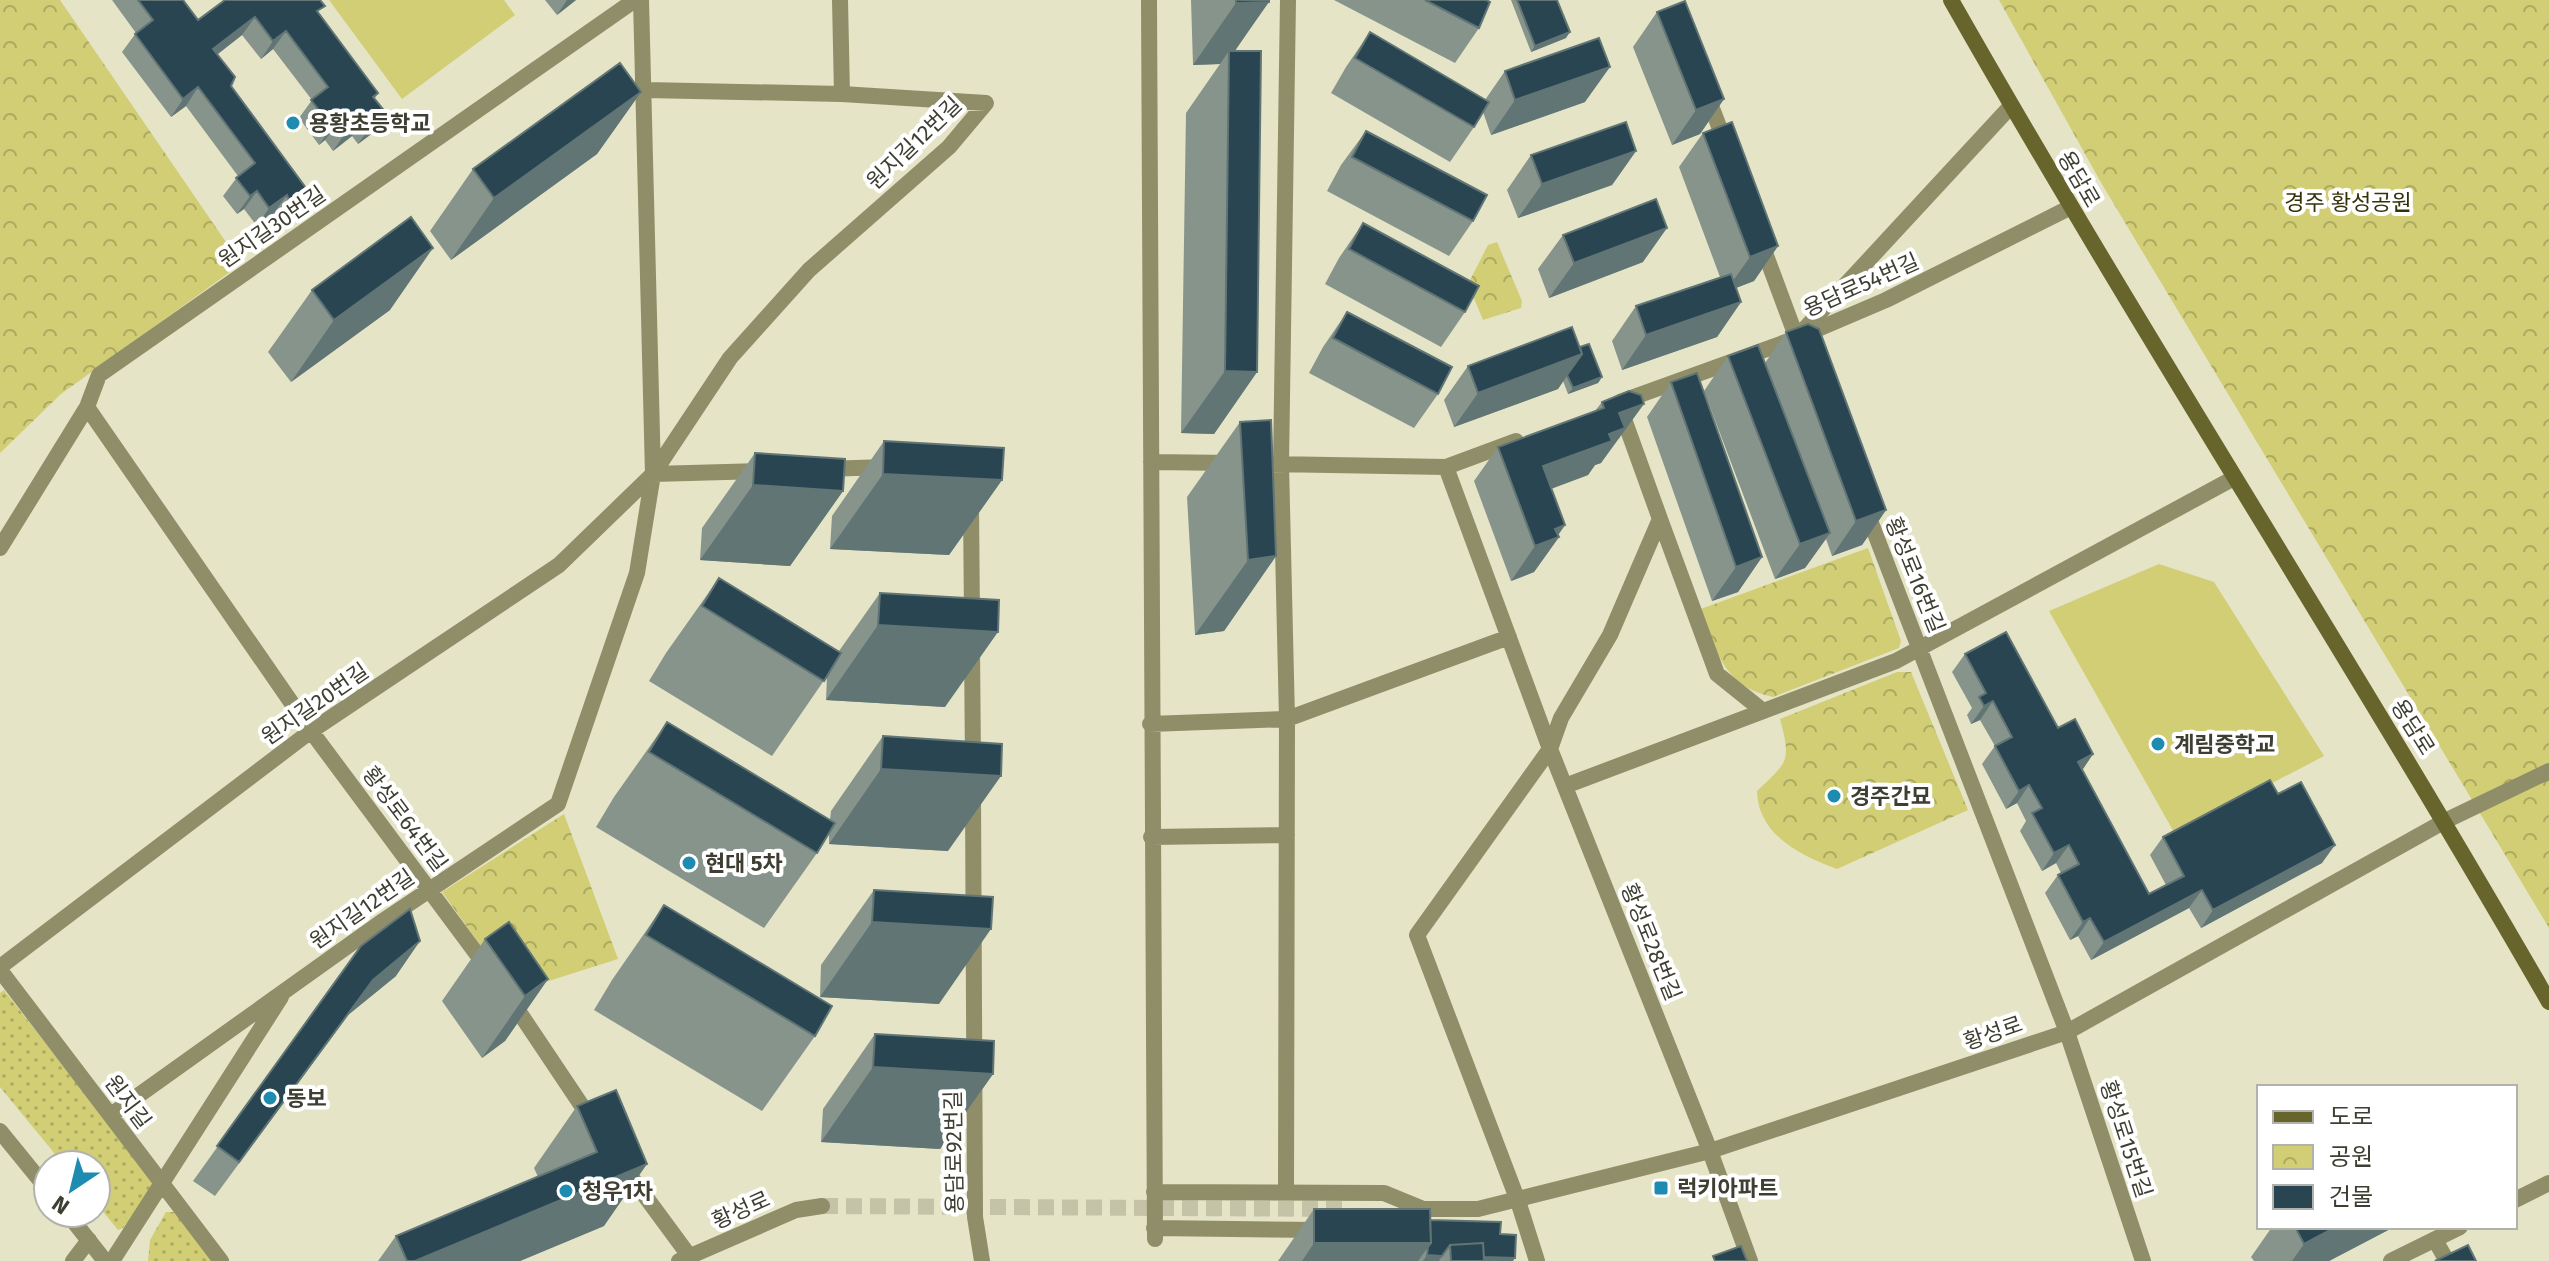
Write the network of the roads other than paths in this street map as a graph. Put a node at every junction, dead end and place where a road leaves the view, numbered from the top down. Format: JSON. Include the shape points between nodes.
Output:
{"nodes":[{"id":1,"x":635,"y":0,"type":"edge"},
{"id":2,"x":641,"y":0,"type":"edge"},
{"id":3,"x":840,"y":0,"type":"edge"},
{"id":4,"x":1149,"y":0,"type":"edge"},
{"id":5,"x":1288,"y":0,"type":"edge"},
{"id":6,"x":1951,"y":0,"type":"edge"},
{"id":7,"x":1699,"y":73,"type":"edge"},
{"id":8,"x":646,"y":90,"type":"junction"},
{"id":9,"x":842,"y":94,"type":"junction"},
{"id":10,"x":2011,"y":106,"type":"junction"},
{"id":11,"x":1732,"y":162,"type":"edge"},
{"id":12,"x":2069,"y":208,"type":"junction"},
{"id":13,"x":1753,"y":220,"type":"edge"},
{"id":14,"x":1797,"y":338,"type":"junction"},
{"id":15,"x":1808,"y":367,"type":"edge"},
{"id":16,"x":87,"y":407,"type":"junction"},
{"id":17,"x":1532,"y":435,"type":"edge"},
{"id":18,"x":1151,"y":462,"type":"junction"},
{"id":19,"x":1281,"y":464,"type":"junction"},
{"id":20,"x":907,"y":467,"type":"edge"},
{"id":21,"x":1446,"y":467,"type":"junction"},
{"id":22,"x":780,"y":470,"type":"edge"},
{"id":23,"x":812,"y":470,"type":"edge"},
{"id":24,"x":653,"y":474,"type":"junction"},
{"id":25,"x":2234,"y":478,"type":"junction"},
{"id":26,"x":971,"y":481,"type":"edge"},
{"id":27,"x":1862,"y":500,"type":"edge"},
{"id":28,"x":1660,"y":519,"type":"junction"},
{"id":29,"x":0,"y":548,"type":"edge"},
{"id":30,"x":1509,"y":637,"type":"junction"},
{"id":31,"x":1921,"y":648,"type":"junction"},
{"id":32,"x":1763,"y":711,"type":"junction"},
{"id":33,"x":1287,"y":719,"type":"junction"},
{"id":34,"x":1150,"y":724,"type":"junction"},
{"id":35,"x":311,"y":731,"type":"junction"},
{"id":36,"x":1550,"y":749,"type":"junction"},
{"id":37,"x":2549,"y":771,"type":"edge"},
{"id":38,"x":1565,"y":786,"type":"junction"},
{"id":39,"x":2445,"y":821,"type":"junction"},
{"id":40,"x":1287,"y":835,"type":"junction"},
{"id":41,"x":1151,"y":837,"type":"junction"},
{"id":42,"x":430,"y":888,"type":"junction"},
{"id":43,"x":0,"y":968,"type":"edge"},
{"id":44,"x":286,"y":989,"type":"junction"},
{"id":45,"x":2549,"y":1002,"type":"edge"},
{"id":46,"x":2067,"y":1032,"type":"junction"},
{"id":47,"x":111,"y":1115,"type":"junction"},
{"id":48,"x":598,"y":1130,"type":"edge"},
{"id":49,"x":0,"y":1131,"type":"edge"},
{"id":50,"x":1710,"y":1151,"type":"junction"},
{"id":51,"x":614,"y":1154,"type":"edge"},
{"id":52,"x":32,"y":1170,"type":"edge"},
{"id":53,"x":162,"y":1183,"type":"junction"},
{"id":54,"x":2549,"y":1183,"type":"edge"},
{"id":55,"x":1154,"y":1192,"type":"junction"},
{"id":56,"x":1286,"y":1192,"type":"junction"},
{"id":57,"x":2517,"y":1199,"type":"edge"},
{"id":58,"x":1518,"y":1201,"type":"junction"},
{"id":59,"x":822,"y":1206,"type":"tunnel mouth"},
{"id":60,"x":1370,"y":1209,"type":"edge"},
{"id":61,"x":1423,"y":1209,"type":"junction"},
{"id":62,"x":1402,"y":1220,"type":"edge"},
{"id":63,"x":80,"y":1229,"type":"edge"},
{"id":64,"x":2456,"y":1229,"type":"edge"},
{"id":65,"x":1335,"y":1230,"type":"edge"},
{"id":66,"x":89,"y":1240,"type":"junction"},
{"id":67,"x":2435,"y":1240,"type":"junction"},
{"id":68,"x":684,"y":1259,"type":"edge"},
{"id":69,"x":73,"y":1261,"type":"edge"},
{"id":70,"x":105,"y":1261,"type":"edge"},
{"id":71,"x":112,"y":1261,"type":"edge"},
{"id":72,"x":221,"y":1261,"type":"edge"},
{"id":73,"x":982,"y":1261,"type":"edge"},
{"id":74,"x":1537,"y":1261,"type":"edge"},
{"id":75,"x":1750,"y":1261,"type":"edge"},
{"id":76,"x":2143,"y":1261,"type":"edge"},
{"id":77,"x":2391,"y":1261,"type":"edge"},
{"id":78,"x":2447,"y":1261,"type":"edge"}],
"edges":[{"from":1,"to":16,"type":"street","name":"원지길30번길","via":[[99,375]]},
{"from":2,"to":8,"type":"street","name":"원지길12번길"},
{"from":3,"to":9,"type":"street"},
{"from":4,"to":18,"type":"street"},
{"from":5,"to":19,"type":"street"},
{"from":6,"to":10,"type":"main road","name":"용담로"},
{"from":7,"to":11,"type":"street"},
{"from":8,"to":9,"type":"street","name":"원지길12번길"},
{"from":8,"to":24,"type":"street","name":"원지길12번길"},
{"from":9,"to":24,"type":"street","name":"원지길12번길","via":[[986,103],[949,147],[809,270],[730,358]]},
{"from":10,"to":12,"type":"main road","name":"용담로"},
{"from":10,"to":14,"type":"street"},
{"from":12,"to":14,"type":"street","name":"용담로54번길","via":[[1886,300]]},
{"from":12,"to":25,"type":"main road","name":"용담로"},
{"from":13,"to":14,"type":"street"},
{"from":14,"to":15,"type":"street"},
{"from":14,"to":28,"type":"street","name":"용담로54번길","via":[[1611,406]]},
{"from":16,"to":29,"type":"street","name":"원지길30번길"},
{"from":16,"to":35,"type":"street","name":"황성로64번길"},
{"from":17,"to":21,"type":"street"},
{"from":18,"to":19,"type":"street"},
{"from":18,"to":34,"type":"street"},
{"from":19,"to":21,"type":"street"},
{"from":19,"to":33,"type":"street"},
{"from":20,"to":23,"type":"street"},
{"from":21,"to":30,"type":"street","name":"황성로28번길"},
{"from":22,"to":24,"type":"street"},
{"from":24,"to":35,"type":"street","name":"원지길20번길","via":[[559,565]]},
{"from":24,"to":42,"type":"street","name":"원지길12번길","via":[[637,573],[558,804]]},
{"from":25,"to":31,"type":"street"},
{"from":25,"to":39,"type":"main road","name":"용담로"},
{"from":26,"to":73,"type":"street","name":"용담로92번길","via":[[975,1217]]},
{"from":27,"to":31,"type":"street","name":"황성로16번길"},
{"from":28,"to":32,"type":"street","name":"용담로54번길","via":[[1717,674]]},
{"from":28,"to":36,"type":"street","via":[[1610,635],[1561,718]]},
{"from":30,"to":33,"type":"street"},
{"from":30,"to":36,"type":"street","name":"황성로28번길"},
{"from":31,"to":32,"type":"street"},
{"from":31,"to":46,"type":"street","name":"황성로16번길"},
{"from":32,"to":38,"type":"street"},
{"from":33,"to":34,"type":"street"},
{"from":33,"to":40,"type":"street"},
{"from":34,"to":41,"type":"street"},
{"from":35,"to":42,"type":"street","name":"황성로64번길"},
{"from":35,"to":43,"type":"street","name":"원지길20번길"},
{"from":36,"to":38,"type":"street","name":"황성로28번길"},
{"from":36,"to":58,"type":"street","via":[[1417,935]]},
{"from":37,"to":39,"type":"street","name":"황성로"},
{"from":38,"to":50,"type":"street","name":"황성로28번길"},
{"from":39,"to":45,"type":"main road","name":"용담로"},
{"from":39,"to":46,"type":"street","name":"황성로"},
{"from":40,"to":41,"type":"street"},
{"from":40,"to":56,"type":"street"},
{"from":41,"to":55,"type":"street"},
{"from":42,"to":44,"type":"street","name":"원지길12번길"},
{"from":42,"to":48,"type":"street","name":"황성로64번길"},
{"from":43,"to":47,"type":"street","name":"원지길"},
{"from":44,"to":47,"type":"street","name":"원지길12번길"},
{"from":44,"to":53,"type":"street"},
{"from":46,"to":50,"type":"street","name":"황성로"},
{"from":46,"to":76,"type":"street","name":"황성로15번길"},
{"from":47,"to":53,"type":"street","name":"원지길"},
{"from":49,"to":52,"type":"street"},
{"from":50,"to":58,"type":"street","name":"황성로"},
{"from":50,"to":75,"type":"street","name":"황성로28번길"},
{"from":51,"to":68,"type":"street"},
{"from":53,"to":71,"type":"street"},
{"from":53,"to":72,"type":"street","name":"원지길"},
{"from":54,"to":57,"type":"street"},
{"from":55,"to":56,"type":"street"},
{"from":55,"to":65,"type":"street","via":[[1154,1234]]},
{"from":56,"to":61,"type":"street","via":[[1384,1193]]},
{"from":58,"to":61,"type":"street","name":"황성로","via":[[1478,1209]]},
{"from":58,"to":74,"type":"street"},
{"from":59,"to":68,"type":"street","name":"황성로","via":[[796,1210]]},
{"from":60,"to":61,"type":"street","name":"황성로"},
{"from":61,"to":62,"type":"street"},
{"from":63,"to":66,"type":"street"},
{"from":64,"to":67,"type":"street"},
{"from":66,"to":69,"type":"street"},
{"from":66,"to":70,"type":"street"},
{"from":67,"to":77,"type":"street"},
{"from":67,"to":78,"type":"street"}]}
